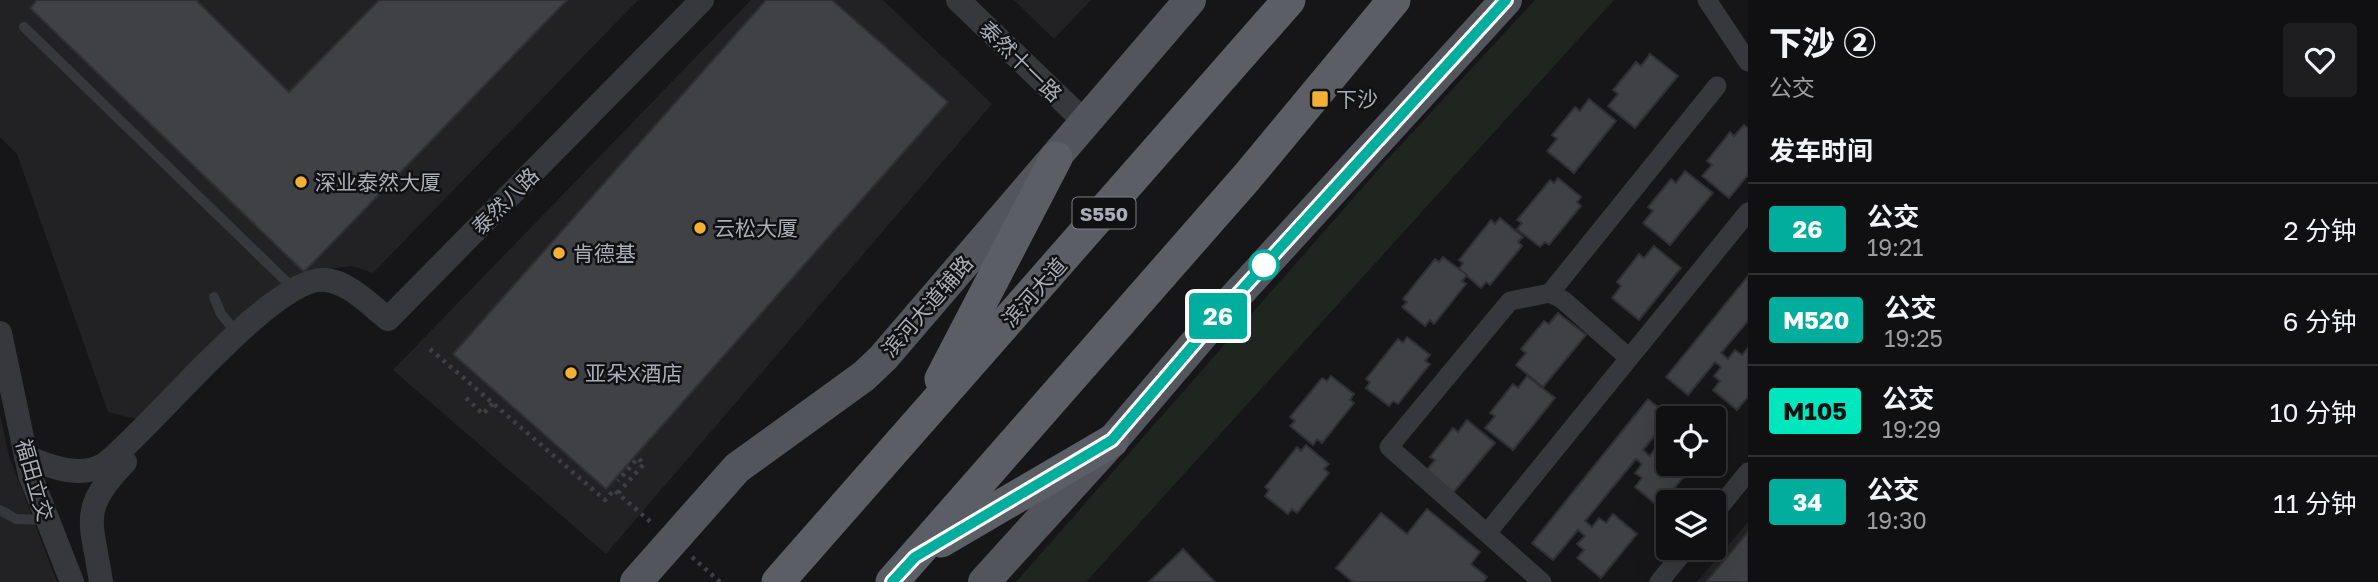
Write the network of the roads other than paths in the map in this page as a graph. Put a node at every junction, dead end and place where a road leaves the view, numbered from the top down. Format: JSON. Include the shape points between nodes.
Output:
{"nodes":[{"id":1,"x":702,"y":0,"type":"edge"},
{"id":2,"x":958,"y":0,"type":"edge"},
{"id":3,"x":1189,"y":0,"type":"edge"},
{"id":4,"x":1289,"y":0,"type":"edge"},
{"id":5,"x":1394,"y":0,"type":"edge"},
{"id":6,"x":1506,"y":0,"type":"edge"},
{"id":7,"x":1707,"y":0,"type":"edge"},
{"id":8,"x":24,"y":27,"type":"dead end"},
{"id":9,"x":1748,"y":62,"type":"edge"},
{"id":10,"x":1717,"y":86,"type":"dead end"},
{"id":11,"x":1085,"y":122,"type":"junction"},
{"id":12,"x":1056,"y":158,"type":"junction"},
{"id":13,"x":1748,"y":212,"type":"edge"},
{"id":14,"x":291,"y":290,"type":"junction"},
{"id":15,"x":1550,"y":293,"type":"junction"},
{"id":16,"x":214,"y":297,"type":"dead end"},
{"id":17,"x":0,"y":333,"type":"edge"},
{"id":18,"x":239,"y":334,"type":"junction"},
{"id":19,"x":1629,"y":358,"type":"junction"},
{"id":20,"x":918,"y":424,"type":"junction"},
{"id":21,"x":1112,"y":440,"type":"junction"},
{"id":22,"x":26,"y":457,"type":"junction"},
{"id":23,"x":1748,"y":472,"type":"edge"},
{"id":24,"x":1726,"y":499,"type":"edge"},
{"id":25,"x":0,"y":510,"type":"edge"},
{"id":26,"x":46,"y":520,"type":"junction"},
{"id":27,"x":1487,"y":533,"type":"junction"},
{"id":28,"x":915,"y":557,"type":"junction"},
{"id":29,"x":1677,"y":560,"type":"edge"},
{"id":30,"x":72,"y":582,"type":"edge"},
{"id":31,"x":101,"y":582,"type":"edge"},
{"id":32,"x":636,"y":582,"type":"edge"},
{"id":33,"x":778,"y":582,"type":"edge"},
{"id":34,"x":892,"y":582,"type":"edge"},
{"id":35,"x":984,"y":582,"type":"edge"},
{"id":36,"x":1542,"y":582,"type":"edge"},
{"id":37,"x":1659,"y":582,"type":"edge"}],
"edges":[{"from":1,"to":14,"type":"street","name":"泰然八路","via":[[388,319],[334,282],[316,280]]},
{"from":2,"to":11,"type":"street","name":"泰然十一路"},
{"from":3,"to":11,"type":"main road","name":"滨河大道辅路"},
{"from":4,"to":20,"type":"highway","name":"滨河大道","number":"S550"},
{"from":5,"to":28,"type":"highway","via":[[1247,177]]},
{"from":6,"to":21,"type":"main road","via":[[1226,307]]},
{"from":7,"to":9,"type":"street"},
{"from":8,"to":14,"type":"lane"},
{"from":10,"to":15,"type":"street"},
{"from":11,"to":12,"type":"main road","name":"滨河大道辅路"},
{"from":12,"to":20,"type":"highway"},
{"from":12,"to":32,"type":"main road","name":"滨河大道辅路","via":[[883,358],[737,468]]},
{"from":13,"to":19,"type":"street"},
{"from":14,"to":18,"type":"street","name":"泰然八路"},
{"from":14,"to":31,"type":"street","via":[[278,309],[99,491],[91,516]]},
{"from":15,"to":19,"type":"street"},
{"from":15,"to":27,"type":"street","via":[[1510,301],[1389,447]]},
{"from":16,"to":18,"type":"lane","via":[[221,314]]},
{"from":17,"to":22,"type":"street","name":"福田立交","via":[[12,412]]},
{"from":18,"to":22,"type":"street","name":"泰然八路","via":[[105,464],[91,471],[76,471]]},
{"from":19,"to":27,"type":"street"},
{"from":20,"to":33,"type":"highway","name":"滨河大道","number":"S550"},
{"from":21,"to":28,"type":"highway"},
{"from":21,"to":35,"type":"main road"},
{"from":22,"to":26,"type":"street","name":"福田立交"},
{"from":23,"to":24,"type":"street"},
{"from":25,"to":26,"type":"lane","via":[[16,519]]},
{"from":26,"to":30,"type":"street","name":"福田立交"},
{"from":27,"to":36,"type":"street"},
{"from":28,"to":34,"type":"highway"},
{"from":29,"to":37,"type":"street"}]}
